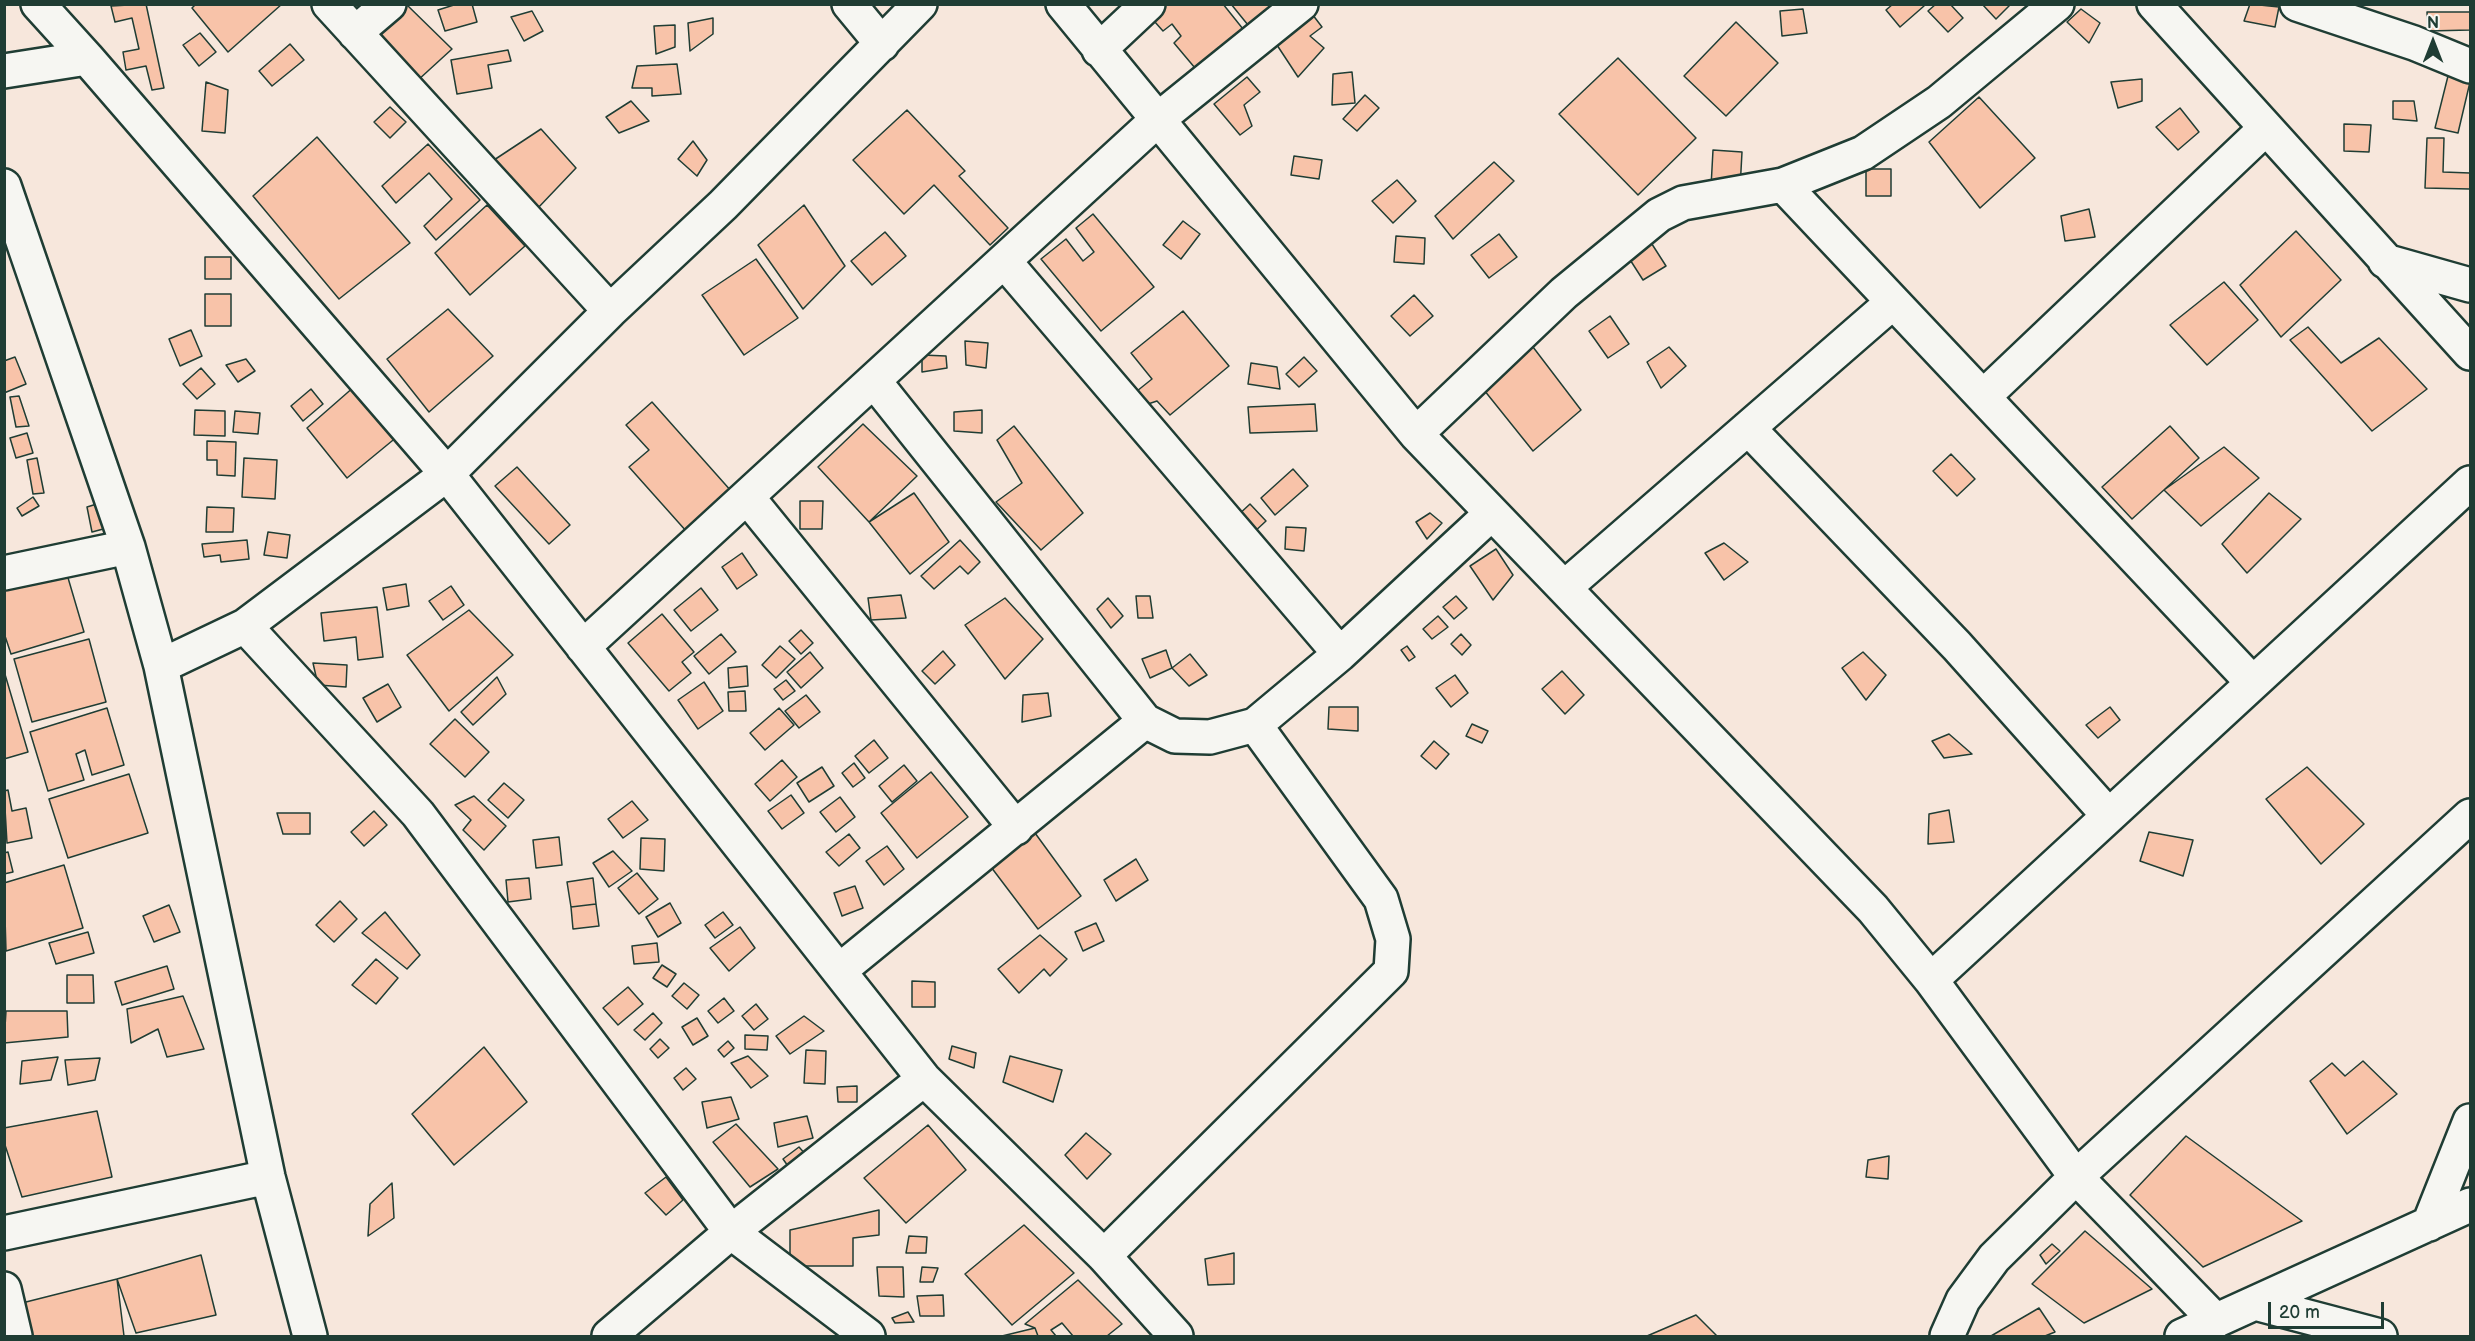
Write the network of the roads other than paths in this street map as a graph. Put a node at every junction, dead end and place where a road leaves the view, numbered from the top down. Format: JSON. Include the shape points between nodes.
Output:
{"nodes":[{"id":1,"x":38,"y":4,"type":"edge"},
{"id":2,"x":329,"y":4,"type":"edge"},
{"id":3,"x":389,"y":4,"type":"edge"},
{"id":4,"x":849,"y":4,"type":"edge"},
{"id":5,"x":920,"y":4,"type":"edge"},
{"id":6,"x":1063,"y":4,"type":"edge"},
{"id":7,"x":1148,"y":4,"type":"edge"},
{"id":8,"x":1301,"y":4,"type":"edge"},
{"id":9,"x":2057,"y":4,"type":"edge"},
{"id":10,"x":2297,"y":4,"type":"edge"},
{"id":11,"x":2165,"y":10,"type":"edge"},
{"id":12,"x":355,"y":33,"type":"junction"},
{"id":13,"x":882,"y":44,"type":"junction"},
{"id":14,"x":1099,"y":50,"type":"junction"},
{"id":15,"x":87,"y":58,"type":"junction"},
{"id":16,"x":2470,"y":66,"type":"edge"},
{"id":17,"x":4,"y":71,"type":"edge"},
{"id":18,"x":1156,"y":120,"type":"junction"},
{"id":19,"x":2266,"y":128,"type":"junction"},
{"id":20,"x":1784,"y":185,"type":"junction"},
{"id":21,"x":4,"y":186,"type":"edge"},
{"id":22,"x":1004,"y":261,"type":"junction"},
{"id":23,"x":2385,"y":261,"type":"junction"},
{"id":24,"x":2470,"y":285,"type":"edge"},
{"id":25,"x":1893,"y":302,"type":"junction"},
{"id":26,"x":610,"y":311,"type":"junction"},
{"id":27,"x":2470,"y":353,"type":"edge"},
{"id":28,"x":874,"y":381,"type":"junction"},
{"id":29,"x":1983,"y":397,"type":"junction"},
{"id":30,"x":1748,"y":428,"type":"junction"},
{"id":31,"x":1416,"y":434,"type":"junction"},
{"id":32,"x":447,"y":474,"type":"junction"},
{"id":33,"x":2470,"y":483,"type":"edge"},
{"id":34,"x":748,"y":498,"type":"junction"},
{"id":35,"x":1492,"y":513,"type":"junction"},
{"id":36,"x":128,"y":547,"type":"junction"},
{"id":37,"x":4,"y":573,"type":"edge"},
{"id":38,"x":1564,"y":588,"type":"junction"},
{"id":39,"x":245,"y":626,"type":"junction"},
{"id":40,"x":583,"y":647,"type":"junction"},
{"id":41,"x":1340,"y":654,"type":"junction"},
{"id":42,"x":161,"y":666,"type":"junction"},
{"id":43,"x":2253,"y":683,"type":"junction"},
{"id":44,"x":1145,"y":721,"type":"junction"},
{"id":45,"x":1255,"y":725,"type":"junction"},
{"id":46,"x":2109,"y":816,"type":"junction"},
{"id":47,"x":2470,"y":816,"type":"edge"},
{"id":48,"x":1016,"y":828,"type":"junction"},
{"id":49,"x":839,"y":971,"type":"junction"},
{"id":50,"x":1931,"y":980,"type":"junction"},
{"id":51,"x":924,"y":1079,"type":"junction"},
{"id":52,"x":2470,"y":1121,"type":"edge"},
{"id":53,"x":267,"y":1177,"type":"junction"},
{"id":54,"x":2076,"y":1177,"type":"junction"},
{"id":55,"x":2470,"y":1205,"type":"edge"},
{"id":56,"x":2429,"y":1224,"type":"junction"},
{"id":57,"x":731,"y":1232,"type":"junction"},
{"id":58,"x":4,"y":1233,"type":"edge"},
{"id":59,"x":1104,"y":1256,"type":"junction"},
{"id":60,"x":4,"y":1289,"type":"edge"},
{"id":61,"x":2255,"y":1303,"type":"junction"},
{"id":62,"x":2216,"y":1321,"type":"junction"},
{"id":63,"x":2329,"y":1329,"type":"edge"},
{"id":64,"x":15,"y":1336,"type":"edge"},
{"id":65,"x":310,"y":1336,"type":"edge"},
{"id":66,"x":609,"y":1336,"type":"edge"},
{"id":67,"x":868,"y":1336,"type":"edge"},
{"id":68,"x":1176,"y":1336,"type":"edge"},
{"id":69,"x":1947,"y":1336,"type":"edge"},
{"id":70,"x":2182,"y":1336,"type":"edge"},
{"id":71,"x":2380,"y":1336,"type":"edge"}],
"edges":[{"from":1,"to":15,"type":"street"},
{"from":2,"to":12,"type":"street"},
{"from":3,"to":12,"type":"street"},
{"from":4,"to":13,"type":"street"},
{"from":5,"to":13,"type":"street"},
{"from":6,"to":14,"type":"street"},
{"from":7,"to":14,"type":"street"},
{"from":8,"to":18,"type":"street"},
{"from":9,"to":20,"type":"street","via":[[1939,102],[1863,153]]},
{"from":10,"to":16,"type":"street"},
{"from":11,"to":19,"type":"street"},
{"from":12,"to":26,"type":"street"},
{"from":13,"to":26,"type":"street","via":[[723,205]]},
{"from":14,"to":18,"type":"street"},
{"from":15,"to":17,"type":"street"},
{"from":15,"to":32,"type":"street"},
{"from":18,"to":22,"type":"street"},
{"from":18,"to":31,"type":"street"},
{"from":19,"to":23,"type":"street"},
{"from":19,"to":29,"type":"street"},
{"from":20,"to":25,"type":"street"},
{"from":20,"to":31,"type":"street","via":[[1683,203],[1659,215],[1564,293]]},
{"from":21,"to":36,"type":"street"},
{"from":22,"to":28,"type":"street"},
{"from":22,"to":41,"type":"street"},
{"from":23,"to":24,"type":"street"},
{"from":23,"to":27,"type":"street"},
{"from":25,"to":29,"type":"street"},
{"from":25,"to":30,"type":"street"},
{"from":26,"to":32,"type":"street"},
{"from":28,"to":34,"type":"street"},
{"from":28,"to":44,"type":"street"},
{"from":29,"to":43,"type":"street"},
{"from":30,"to":38,"type":"street"},
{"from":30,"to":46,"type":"street","via":[[1957,646]]},
{"from":31,"to":35,"type":"street"},
{"from":32,"to":39,"type":"street"},
{"from":32,"to":40,"type":"street"},
{"from":33,"to":43,"type":"street"},
{"from":34,"to":40,"type":"street"},
{"from":34,"to":48,"type":"street"},
{"from":35,"to":38,"type":"street"},
{"from":35,"to":41,"type":"street"},
{"from":36,"to":37,"type":"street"},
{"from":36,"to":42,"type":"street"},
{"from":38,"to":50,"type":"street","via":[[1873,909]]},
{"from":39,"to":42,"type":"street"},
{"from":39,"to":57,"type":"street","via":[[418,814]]},
{"from":40,"to":49,"type":"street"},
{"from":41,"to":45,"type":"street"},
{"from":42,"to":53,"type":"street"},
{"from":43,"to":46,"type":"street"},
{"from":44,"to":45,"type":"street","via":[[1175,736],[1210,737]]},
{"from":44,"to":48,"type":"street"},
{"from":45,"to":59,"type":"street","via":[[1380,899],[1393,939],[1391,971]]},
{"from":46,"to":50,"type":"street"},
{"from":47,"to":54,"type":"street"},
{"from":48,"to":49,"type":"street"},
{"from":49,"to":51,"type":"street"},
{"from":50,"to":54,"type":"street"},
{"from":51,"to":57,"type":"street"},
{"from":51,"to":59,"type":"street"},
{"from":52,"to":56,"type":"street"},
{"from":53,"to":58,"type":"street"},
{"from":53,"to":65,"type":"street"},
{"from":54,"to":62,"type":"street"},
{"from":54,"to":69,"type":"street","via":[[1994,1258],[1963,1300]]},
{"from":55,"to":56,"type":"street"},
{"from":56,"to":61,"type":"street"},
{"from":57,"to":66,"type":"street"},
{"from":57,"to":67,"type":"street"},
{"from":59,"to":68,"type":"street"},
{"from":60,"to":64,"type":"street"},
{"from":61,"to":62,"type":"street"},
{"from":61,"to":63,"type":"street"},
{"from":62,"to":70,"type":"street"},
{"from":63,"to":71,"type":"street"}]}
